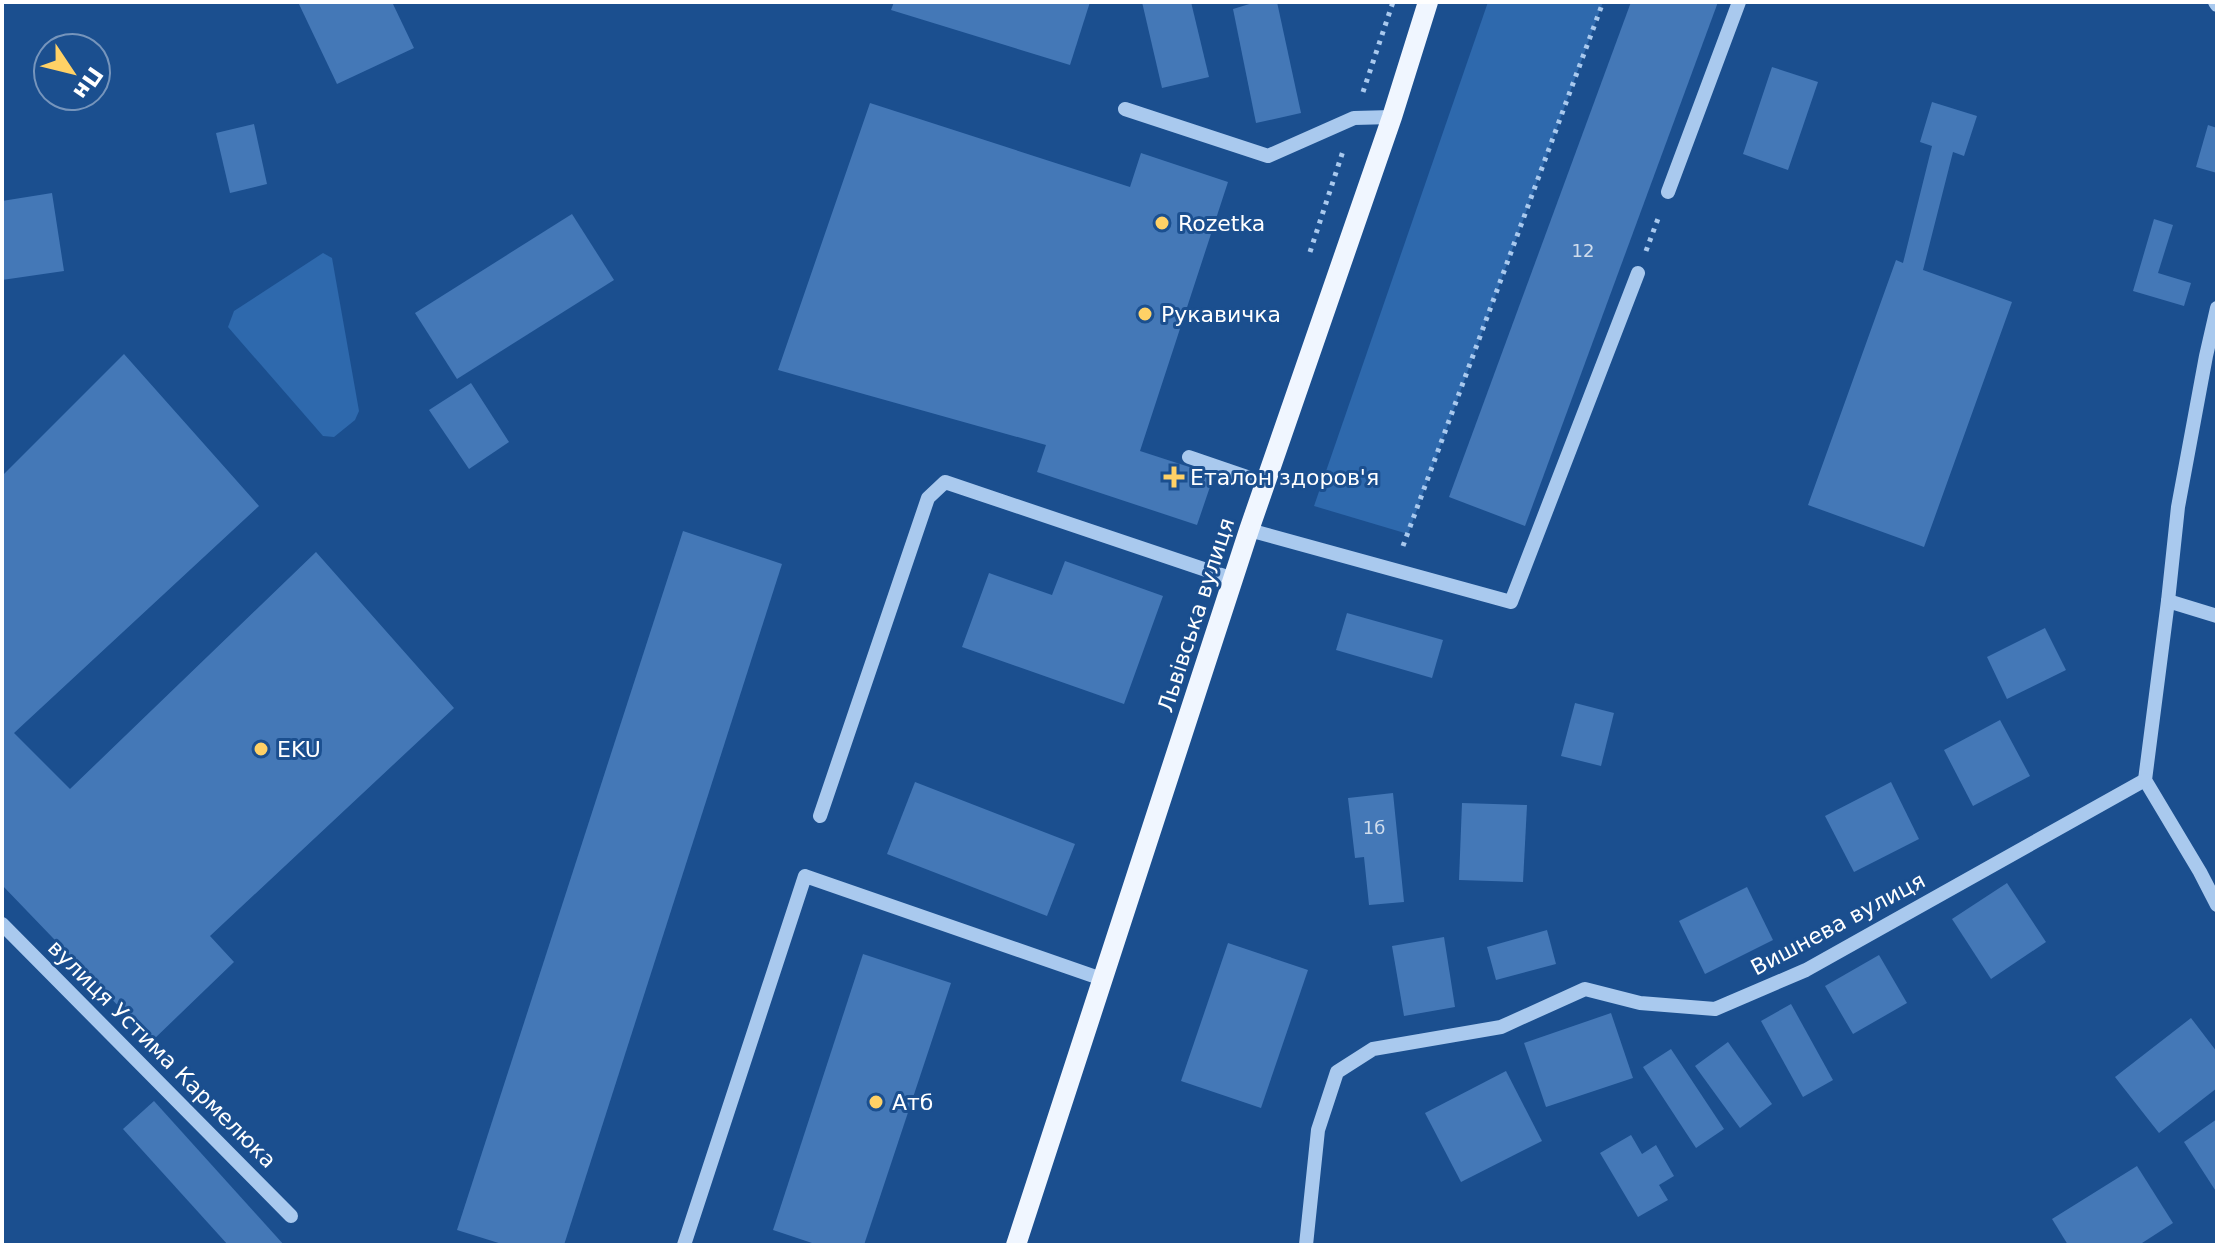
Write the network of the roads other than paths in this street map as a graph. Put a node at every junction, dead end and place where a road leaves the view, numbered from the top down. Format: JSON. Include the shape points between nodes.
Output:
{"nodes":[{"id":1,"x":1428,"y":2,"type":"edge"},
{"id":2,"x":1739,"y":2,"type":"edge"},
{"id":3,"x":1125,"y":109,"type":"dead end"},
{"id":4,"x":1392,"y":117,"type":"junction"},
{"id":5,"x":1668,"y":192,"type":"road end"},
{"id":6,"x":1638,"y":273,"type":"road end"},
{"id":7,"x":2217,"y":308,"type":"edge"},
{"id":8,"x":2211,"y":357,"type":"edge"},
{"id":9,"x":1189,"y":457,"type":"dead end"},
{"id":10,"x":1265,"y":483,"type":"junction"},
{"id":11,"x":1249,"y":530,"type":"junction"},
{"id":12,"x":1233,"y":579,"type":"junction"},
{"id":13,"x":2168,"y":601,"type":"junction"},
{"id":14,"x":2217,"y":616,"type":"edge"},
{"id":15,"x":2145,"y":780,"type":"junction"},
{"id":16,"x":820,"y":816,"type":"dead end"},
{"id":17,"x":2200,"y":872,"type":"junction"},
{"id":18,"x":2217,"y":878,"type":"edge"},
{"id":19,"x":2217,"y":905,"type":"edge"},
{"id":20,"x":2,"y":924,"type":"edge"},
{"id":21,"x":1102,"y":979,"type":"junction"},
{"id":22,"x":291,"y":1216,"type":"dead end"},
{"id":23,"x":684,"y":1245,"type":"edge"},
{"id":24,"x":1016,"y":1245,"type":"edge"},
{"id":25,"x":1306,"y":1245,"type":"edge"}],
"edges":[{"from":1,"to":4,"type":"main road","name":"Львівська вулиця"},
{"from":2,"to":5,"type":"street"},
{"from":3,"to":4,"type":"street","via":[[1268,156],[1354,118]]},
{"from":4,"to":10,"type":"main road","name":"Львівська вулиця"},
{"from":6,"to":11,"type":"street","via":[[1511,602]]},
{"from":7,"to":8,"type":"street"},
{"from":8,"to":13,"type":"street","via":[[2178,507]]},
{"from":9,"to":10,"type":"street"},
{"from":10,"to":11,"type":"main road","name":"Львівська вулиця"},
{"from":11,"to":12,"type":"main road","name":"Львівська вулиця"},
{"from":12,"to":16,"type":"street","via":[[945,482],[928,498]]},
{"from":12,"to":21,"type":"main road","name":"Львівська вулиця"},
{"from":13,"to":14,"type":"street"},
{"from":13,"to":15,"type":"street"},
{"from":15,"to":17,"type":"street"},
{"from":15,"to":25,"type":"street","name":"Вишнева вулиця","via":[[1806,970],[1715,1009],[1640,1003],[1585,989],[1501,1027],[1373,1049],[1337,1072],[1318,1130]]},
{"from":17,"to":18,"type":"street"},
{"from":17,"to":19,"type":"street"},
{"from":20,"to":22,"type":"street","name":"вулиця Устима Кармелюка"},
{"from":21,"to":23,"type":"street","via":[[805,876]]},
{"from":21,"to":24,"type":"main road","name":"Львівська вулиця"}]}
